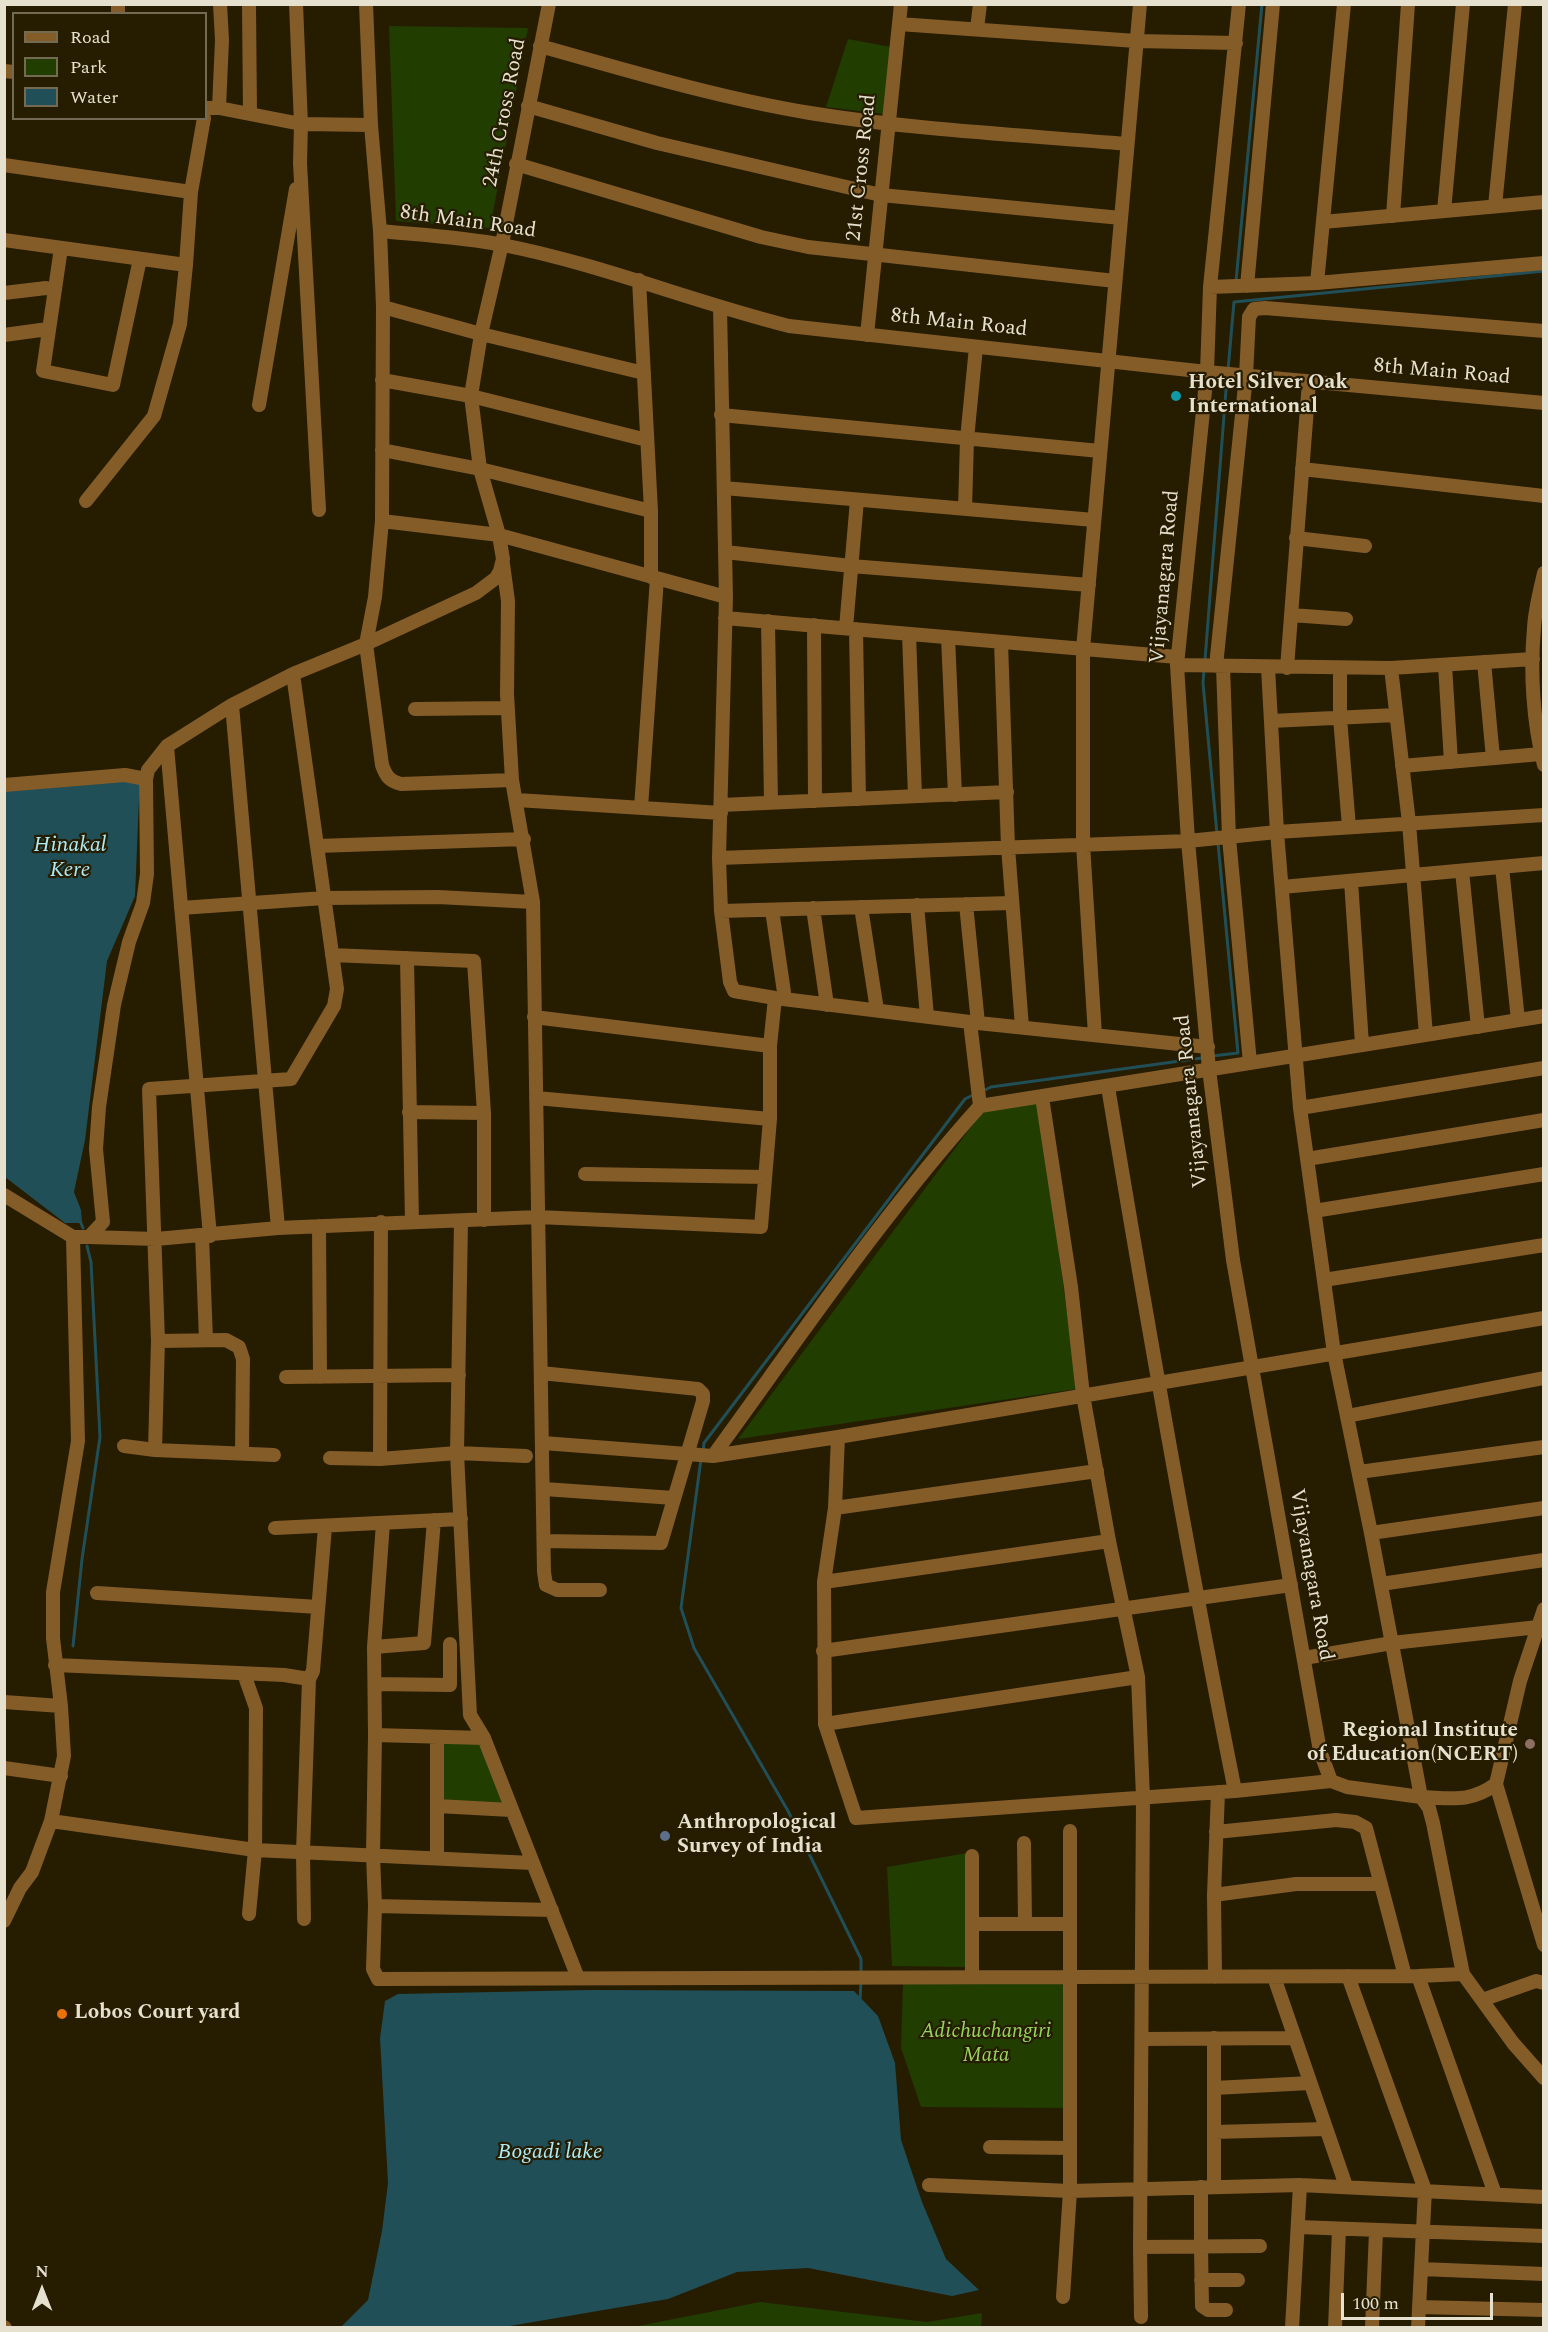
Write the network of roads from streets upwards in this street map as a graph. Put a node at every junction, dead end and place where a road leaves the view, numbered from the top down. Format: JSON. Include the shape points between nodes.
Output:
{"nodes":[{"id":1,"x":220,"y":4,"type":"edge"},
{"id":2,"x":249,"y":4,"type":"edge"},
{"id":3,"x":296,"y":4,"type":"edge"},
{"id":4,"x":366,"y":4,"type":"edge"},
{"id":5,"x":549,"y":4,"type":"edge"},
{"id":6,"x":901,"y":4,"type":"edge"},
{"id":7,"x":980,"y":4,"type":"edge"},
{"id":8,"x":1140,"y":4,"type":"edge"},
{"id":9,"x":1239,"y":4,"type":"edge"},
{"id":10,"x":1273,"y":4,"type":"edge"},
{"id":11,"x":1344,"y":4,"type":"edge"},
{"id":12,"x":1408,"y":4,"type":"edge"},
{"id":13,"x":1463,"y":4,"type":"edge"},
{"id":14,"x":1515,"y":4,"type":"edge"},
{"id":15,"x":899,"y":24,"type":"junction"},
{"id":16,"x":978,"y":28,"type":"junction"},
{"id":17,"x":1136,"y":41,"type":"junction"},
{"id":18,"x":1236,"y":43,"type":"junction"},
{"id":19,"x":540,"y":46,"type":"junction"},
{"id":20,"x":528,"y":106,"type":"junction"},
{"id":21,"x":209,"y":108,"type":"edge"},
{"id":22,"x":250,"y":114,"type":"junction"},
{"id":23,"x":204,"y":120,"type":"edge"},
{"id":24,"x":301,"y":124,"type":"junction"},
{"id":25,"x":887,"y":124,"type":"junction"},
{"id":26,"x":371,"y":125,"type":"junction"},
{"id":27,"x":1127,"y":144,"type":"junction"},
{"id":28,"x":300,"y":163,"type":"junction"},
{"id":29,"x":516,"y":164,"type":"junction"},
{"id":30,"x":4,"y":165,"type":"edge"},
{"id":31,"x":191,"y":192,"type":"junction"},
{"id":32,"x":881,"y":195,"type":"junction"},
{"id":33,"x":1544,"y":202,"type":"edge"},
{"id":34,"x":1495,"y":206,"type":"junction"},
{"id":35,"x":1444,"y":211,"type":"junction"},
{"id":36,"x":1393,"y":216,"type":"junction"},
{"id":37,"x":1121,"y":218,"type":"junction"},
{"id":38,"x":1323,"y":222,"type":"junction"},
{"id":39,"x":380,"y":231,"type":"junction"},
{"id":40,"x":4,"y":240,"type":"edge"},
{"id":41,"x":502,"y":244,"type":"junction"},
{"id":42,"x":61,"y":248,"type":"junction"},
{"id":43,"x":875,"y":255,"type":"junction"},
{"id":44,"x":141,"y":259,"type":"junction"},
{"id":45,"x":1544,"y":263,"type":"edge"},
{"id":46,"x":186,"y":265,"type":"junction"},
{"id":47,"x":639,"y":280,"type":"junction"},
{"id":48,"x":1114,"y":281,"type":"junction"},
{"id":49,"x":1317,"y":283,"type":"junction"},
{"id":50,"x":1247,"y":286,"type":"junction"},
{"id":51,"x":1210,"y":287,"type":"junction"},
{"id":52,"x":55,"y":290,"type":"junction"},
{"id":53,"x":4,"y":293,"type":"edge"},
{"id":54,"x":383,"y":307,"type":"junction"},
{"id":55,"x":720,"y":307,"type":"junction"},
{"id":56,"x":48,"y":329,"type":"junction"},
{"id":57,"x":1544,"y":331,"type":"edge"},
{"id":58,"x":481,"y":334,"type":"junction"},
{"id":59,"x":4,"y":335,"type":"edge"},
{"id":60,"x":867,"y":335,"type":"junction"},
{"id":61,"x":976,"y":347,"type":"junction"},
{"id":62,"x":1107,"y":361,"type":"junction"},
{"id":63,"x":1207,"y":372,"type":"junction"},
{"id":64,"x":644,"y":373,"type":"junction"},
{"id":65,"x":1246,"y":376,"type":"junction"},
{"id":66,"x":382,"y":380,"type":"junction"},
{"id":67,"x":1309,"y":382,"type":"junction"},
{"id":68,"x":471,"y":396,"type":"junction"},
{"id":69,"x":1544,"y":403,"type":"edge"},
{"id":70,"x":259,"y":405,"type":"dead end"},
{"id":71,"x":721,"y":415,"type":"junction"},
{"id":72,"x":967,"y":438,"type":"junction"},
{"id":73,"x":647,"y":440,"type":"junction"},
{"id":74,"x":382,"y":450,"type":"junction"},
{"id":75,"x":1100,"y":451,"type":"junction"},
{"id":76,"x":480,"y":469,"type":"junction"},
{"id":77,"x":1302,"y":469,"type":"junction"},
{"id":78,"x":724,"y":488,"type":"junction"},
{"id":79,"x":1544,"y":496,"type":"edge"},
{"id":80,"x":857,"y":500,"type":"junction"},
{"id":81,"x":86,"y":501,"type":"dead end"},
{"id":82,"x":965,"y":509,"type":"junction"},
{"id":83,"x":319,"y":510,"type":"dead end"},
{"id":84,"x":651,"y":511,"type":"junction"},
{"id":85,"x":1094,"y":520,"type":"junction"},
{"id":86,"x":382,"y":521,"type":"junction"},
{"id":87,"x":499,"y":535,"type":"junction"},
{"id":88,"x":1296,"y":538,"type":"junction"},
{"id":89,"x":1365,"y":546,"type":"dead end"},
{"id":90,"x":725,"y":552,"type":"junction"},
{"id":91,"x":503,"y":559,"type":"junction"},
{"id":92,"x":851,"y":566,"type":"junction"},
{"id":93,"x":1544,"y":573,"type":"edge"},
{"id":94,"x":654,"y":577,"type":"junction"},
{"id":95,"x":1089,"y":585,"type":"junction"},
{"id":96,"x":726,"y":597,"type":"junction"},
{"id":97,"x":1291,"y":615,"type":"junction"},
{"id":98,"x":725,"y":618,"type":"junction"},
{"id":99,"x":1346,"y":619,"type":"dead end"},
{"id":100,"x":768,"y":621,"type":"junction"},
{"id":101,"x":814,"y":625,"type":"junction"},
{"id":102,"x":851,"y":628,"type":"junction"},
{"id":103,"x":909,"y":634,"type":"junction"},
{"id":104,"x":948,"y":637,"type":"junction"},
{"id":105,"x":1001,"y":642,"type":"junction"},
{"id":106,"x":366,"y":644,"type":"junction"},
{"id":107,"x":1083,"y":650,"type":"junction"},
{"id":108,"x":1533,"y":659,"type":"junction"},
{"id":109,"x":1177,"y":661,"type":"junction"},
{"id":110,"x":1484,"y":662,"type":"junction"},
{"id":111,"x":1445,"y":665,"type":"junction"},
{"id":112,"x":1219,"y":666,"type":"junction"},
{"id":113,"x":1269,"y":668,"type":"junction"},
{"id":114,"x":1287,"y":668,"type":"junction"},
{"id":115,"x":1340,"y":668,"type":"junction"},
{"id":116,"x":1390,"y":668,"type":"junction"},
{"id":117,"x":293,"y":674,"type":"junction"},
{"id":118,"x":232,"y":705,"type":"junction"},
{"id":119,"x":508,"y":708,"type":"junction"},
{"id":120,"x":415,"y":710,"type":"dead end"},
{"id":121,"x":1396,"y":715,"type":"junction"},
{"id":122,"x":1340,"y":718,"type":"junction"},
{"id":123,"x":1271,"y":721,"type":"junction"},
{"id":124,"x":166,"y":746,"type":"junction"},
{"id":125,"x":1493,"y":758,"type":"junction"},
{"id":126,"x":1542,"y":760,"type":"edge"},
{"id":127,"x":1452,"y":762,"type":"junction"},
{"id":128,"x":1402,"y":766,"type":"junction"},
{"id":129,"x":146,"y":780,"type":"junction"},
{"id":130,"x":512,"y":780,"type":"junction"},
{"id":131,"x":4,"y":785,"type":"edge"},
{"id":132,"x":1007,"y":792,"type":"junction"},
{"id":133,"x":955,"y":795,"type":"junction"},
{"id":134,"x":915,"y":796,"type":"junction"},
{"id":135,"x":859,"y":799,"type":"junction"},
{"id":136,"x":517,"y":801,"type":"junction"},
{"id":137,"x":815,"y":801,"type":"junction"},
{"id":138,"x":771,"y":802,"type":"junction"},
{"id":139,"x":641,"y":808,"type":"junction"},
{"id":140,"x":721,"y":809,"type":"junction"},
{"id":141,"x":1544,"y":815,"type":"edge"},
{"id":142,"x":1409,"y":823,"type":"junction"},
{"id":143,"x":1349,"y":827,"type":"junction"},
{"id":144,"x":1277,"y":832,"type":"junction"},
{"id":145,"x":1229,"y":838,"type":"junction"},
{"id":146,"x":524,"y":839,"type":"junction"},
{"id":147,"x":1188,"y":841,"type":"junction"},
{"id":148,"x":1083,"y":844,"type":"junction"},
{"id":149,"x":317,"y":846,"type":"junction"},
{"id":150,"x":1008,"y":847,"type":"junction"},
{"id":151,"x":719,"y":858,"type":"junction"},
{"id":152,"x":1543,"y":863,"type":"edge"},
{"id":153,"x":1502,"y":867,"type":"junction"},
{"id":154,"x":1544,"y":869,"type":"edge"},
{"id":155,"x":1462,"y":871,"type":"junction"},
{"id":156,"x":1413,"y":875,"type":"junction"},
{"id":157,"x":1351,"y":881,"type":"junction"},
{"id":158,"x":1282,"y":887,"type":"junction"},
{"id":159,"x":324,"y":898,"type":"junction"},
{"id":160,"x":533,"y":902,"type":"junction"},
{"id":161,"x":1012,"y":903,"type":"junction"},
{"id":162,"x":249,"y":904,"type":"junction"},
{"id":163,"x":966,"y":904,"type":"junction"},
{"id":164,"x":917,"y":905,"type":"junction"},
{"id":165,"x":861,"y":907,"type":"junction"},
{"id":166,"x":182,"y":908,"type":"junction"},
{"id":167,"x":813,"y":909,"type":"junction"},
{"id":168,"x":772,"y":910,"type":"junction"},
{"id":169,"x":721,"y":911,"type":"junction"},
{"id":170,"x":332,"y":954,"type":"junction"},
{"id":171,"x":407,"y":958,"type":"junction"},
{"id":172,"x":780,"y":999,"type":"junction"},
{"id":173,"x":827,"y":1005,"type":"junction"},
{"id":174,"x":877,"y":1010,"type":"junction"},
{"id":175,"x":1544,"y":1016,"type":"edge"},
{"id":176,"x":534,"y":1017,"type":"junction"},
{"id":177,"x":927,"y":1017,"type":"junction"},
{"id":178,"x":1518,"y":1020,"type":"junction"},
{"id":179,"x":974,"y":1022,"type":"junction"},
{"id":180,"x":1022,"y":1027,"type":"junction"},
{"id":181,"x":1478,"y":1027,"type":"junction"},
{"id":182,"x":1095,"y":1035,"type":"junction"},
{"id":183,"x":1426,"y":1035,"type":"junction"},
{"id":184,"x":1362,"y":1044,"type":"junction"},
{"id":185,"x":770,"y":1046,"type":"junction"},
{"id":186,"x":1208,"y":1047,"type":"junction"},
{"id":187,"x":1296,"y":1056,"type":"junction"},
{"id":188,"x":1250,"y":1062,"type":"junction"},
{"id":189,"x":1544,"y":1068,"type":"edge"},
{"id":190,"x":1209,"y":1069,"type":"junction"},
{"id":191,"x":265,"y":1082,"type":"junction"},
{"id":192,"x":197,"y":1086,"type":"junction"},
{"id":193,"x":1108,"y":1087,"type":"junction"},
{"id":194,"x":1042,"y":1097,"type":"junction"},
{"id":195,"x":536,"y":1098,"type":"junction"},
{"id":196,"x":980,"y":1106,"type":"junction"},
{"id":197,"x":1300,"y":1108,"type":"junction"},
{"id":198,"x":409,"y":1112,"type":"junction"},
{"id":199,"x":484,"y":1113,"type":"junction"},
{"id":200,"x":770,"y":1119,"type":"junction"},
{"id":201,"x":1544,"y":1120,"type":"edge"},
{"id":202,"x":1307,"y":1159,"type":"junction"},
{"id":203,"x":585,"y":1174,"type":"dead end"},
{"id":204,"x":1544,"y":1174,"type":"edge"},
{"id":205,"x":765,"y":1177,"type":"junction"},
{"id":206,"x":4,"y":1195,"type":"edge"},
{"id":207,"x":1314,"y":1211,"type":"junction"},
{"id":208,"x":538,"y":1217,"type":"junction"},
{"id":209,"x":484,"y":1220,"type":"junction"},
{"id":210,"x":381,"y":1222,"type":"junction"},
{"id":211,"x":411,"y":1222,"type":"junction"},
{"id":212,"x":461,"y":1222,"type":"junction"},
{"id":213,"x":319,"y":1226,"type":"junction"},
{"id":214,"x":278,"y":1228,"type":"junction"},
{"id":215,"x":89,"y":1236,"type":"junction"},
{"id":216,"x":206,"y":1236,"type":"junction"},
{"id":217,"x":73,"y":1237,"type":"junction"},
{"id":218,"x":156,"y":1239,"type":"junction"},
{"id":219,"x":1544,"y":1245,"type":"edge"},
{"id":220,"x":1324,"y":1280,"type":"junction"},
{"id":221,"x":1544,"y":1318,"type":"edge"},
{"id":222,"x":206,"y":1340,"type":"junction"},
{"id":223,"x":158,"y":1341,"type":"junction"},
{"id":224,"x":1334,"y":1353,"type":"junction"},
{"id":225,"x":1252,"y":1366,"type":"junction"},
{"id":226,"x":542,"y":1373,"type":"junction"},
{"id":227,"x":459,"y":1375,"type":"junction"},
{"id":228,"x":286,"y":1377,"type":"dead end"},
{"id":229,"x":320,"y":1377,"type":"junction"},
{"id":230,"x":380,"y":1377,"type":"junction"},
{"id":231,"x":1544,"y":1378,"type":"edge"},
{"id":232,"x":1158,"y":1384,"type":"junction"},
{"id":233,"x":1083,"y":1395,"type":"junction"},
{"id":234,"x":1347,"y":1416,"type":"junction"},
{"id":235,"x":838,"y":1437,"type":"junction"},
{"id":236,"x":543,"y":1443,"type":"junction"},
{"id":237,"x":124,"y":1446,"type":"dead end"},
{"id":238,"x":1544,"y":1447,"type":"edge"},
{"id":239,"x":155,"y":1449,"type":"junction"},
{"id":240,"x":242,"y":1453,"type":"junction"},
{"id":241,"x":457,"y":1453,"type":"junction"},
{"id":242,"x":274,"y":1455,"type":"dead end"},
{"id":243,"x":700,"y":1455,"type":"junction"},
{"id":244,"x":526,"y":1456,"type":"dead end"},
{"id":245,"x":330,"y":1458,"type":"dead end"},
{"id":246,"x":380,"y":1459,"type":"junction"},
{"id":247,"x":1097,"y":1471,"type":"junction"},
{"id":248,"x":1359,"y":1472,"type":"junction"},
{"id":249,"x":544,"y":1489,"type":"junction"},
{"id":250,"x":674,"y":1498,"type":"junction"},
{"id":251,"x":835,"y":1508,"type":"junction"},
{"id":252,"x":1544,"y":1508,"type":"edge"},
{"id":253,"x":460,"y":1519,"type":"junction"},
{"id":254,"x":434,"y":1520,"type":"junction"},
{"id":255,"x":383,"y":1523,"type":"junction"},
{"id":256,"x":325,"y":1527,"type":"junction"},
{"id":257,"x":275,"y":1528,"type":"dead end"},
{"id":258,"x":1371,"y":1533,"type":"junction"},
{"id":259,"x":545,"y":1541,"type":"junction"},
{"id":260,"x":1109,"y":1541,"type":"junction"},
{"id":261,"x":1544,"y":1560,"type":"edge"},
{"id":262,"x":824,"y":1581,"type":"junction"},
{"id":263,"x":1381,"y":1584,"type":"junction"},
{"id":264,"x":1291,"y":1585,"type":"junction"},
{"id":265,"x":600,"y":1590,"type":"dead end"},
{"id":266,"x":97,"y":1593,"type":"dead end"},
{"id":267,"x":1196,"y":1599,"type":"junction"},
{"id":268,"x":318,"y":1607,"type":"junction"},
{"id":269,"x":1124,"y":1607,"type":"junction"},
{"id":270,"x":1544,"y":1610,"type":"edge"},
{"id":271,"x":1538,"y":1627,"type":"junction"},
{"id":272,"x":1392,"y":1643,"type":"junction"},
{"id":273,"x":450,"y":1644,"type":"dead end"},
{"id":274,"x":374,"y":1647,"type":"junction"},
{"id":275,"x":823,"y":1651,"type":"junction"},
{"id":276,"x":1304,"y":1658,"type":"junction"},
{"id":277,"x":55,"y":1665,"type":"junction"},
{"id":278,"x":244,"y":1674,"type":"junction"},
{"id":279,"x":1138,"y":1677,"type":"junction"},
{"id":280,"x":309,"y":1679,"type":"junction"},
{"id":281,"x":375,"y":1684,"type":"junction"},
{"id":282,"x":4,"y":1702,"type":"edge"},
{"id":283,"x":61,"y":1707,"type":"junction"},
{"id":284,"x":825,"y":1724,"type":"junction"},
{"id":285,"x":375,"y":1735,"type":"junction"},
{"id":286,"x":437,"y":1737,"type":"junction"},
{"id":287,"x":483,"y":1738,"type":"junction"},
{"id":288,"x":4,"y":1768,"type":"edge"},
{"id":289,"x":61,"y":1776,"type":"junction"},
{"id":290,"x":1331,"y":1781,"type":"junction"},
{"id":291,"x":1496,"y":1784,"type":"junction"},
{"id":292,"x":1235,"y":1791,"type":"junction"},
{"id":293,"x":1218,"y":1792,"type":"junction"},
{"id":294,"x":1143,"y":1797,"type":"junction"},
{"id":295,"x":1421,"y":1797,"type":"junction"},
{"id":296,"x":437,"y":1806,"type":"junction"},
{"id":297,"x":511,"y":1810,"type":"junction"},
{"id":298,"x":51,"y":1821,"type":"junction"},
{"id":299,"x":1070,"y":1831,"type":"dead end"},
{"id":300,"x":1216,"y":1832,"type":"junction"},
{"id":301,"x":1024,"y":1843,"type":"dead end"},
{"id":302,"x":255,"y":1850,"type":"junction"},
{"id":303,"x":303,"y":1852,"type":"junction"},
{"id":304,"x":373,"y":1856,"type":"junction"},
{"id":305,"x":972,"y":1856,"type":"dead end"},
{"id":306,"x":437,"y":1858,"type":"junction"},
{"id":307,"x":532,"y":1863,"type":"junction"},
{"id":308,"x":1381,"y":1884,"type":"junction"},
{"id":309,"x":1214,"y":1895,"type":"junction"},
{"id":310,"x":375,"y":1906,"type":"junction"},
{"id":311,"x":552,"y":1910,"type":"junction"},
{"id":312,"x":249,"y":1914,"type":"dead end"},
{"id":313,"x":304,"y":1919,"type":"dead end"},
{"id":314,"x":4,"y":1921,"type":"edge"},
{"id":315,"x":973,"y":1924,"type":"junction"},
{"id":316,"x":1025,"y":1924,"type":"junction"},
{"id":317,"x":1070,"y":1924,"type":"junction"},
{"id":318,"x":1544,"y":1945,"type":"edge"},
{"id":319,"x":1463,"y":1974,"type":"junction"},
{"id":320,"x":1348,"y":1976,"type":"junction"},
{"id":321,"x":1412,"y":1976,"type":"junction"},
{"id":322,"x":972,"y":1977,"type":"junction"},
{"id":323,"x":1070,"y":1977,"type":"junction"},
{"id":324,"x":1142,"y":1977,"type":"junction"},
{"id":325,"x":1215,"y":1977,"type":"junction"},
{"id":326,"x":1274,"y":1977,"type":"junction"},
{"id":327,"x":578,"y":1978,"type":"junction"},
{"id":328,"x":1544,"y":1983,"type":"edge"},
{"id":329,"x":1482,"y":2000,"type":"junction"},
{"id":330,"x":1214,"y":2038,"type":"junction"},
{"id":331,"x":1295,"y":2038,"type":"junction"},
{"id":332,"x":1143,"y":2039,"type":"junction"},
{"id":333,"x":1544,"y":2078,"type":"edge"},
{"id":334,"x":1310,"y":2083,"type":"junction"},
{"id":335,"x":1214,"y":2088,"type":"junction"},
{"id":336,"x":1326,"y":2129,"type":"junction"},
{"id":337,"x":1214,"y":2132,"type":"junction"},
{"id":338,"x":990,"y":2147,"type":"dead end"},
{"id":339,"x":1070,"y":2148,"type":"junction"},
{"id":340,"x":929,"y":2185,"type":"dead end"},
{"id":341,"x":1300,"y":2185,"type":"junction"},
{"id":342,"x":1346,"y":2186,"type":"junction"},
{"id":343,"x":1208,"y":2187,"type":"junction"},
{"id":344,"x":1140,"y":2188,"type":"junction"},
{"id":345,"x":1425,"y":2190,"type":"junction"},
{"id":346,"x":1070,"y":2191,"type":"junction"},
{"id":347,"x":1495,"y":2194,"type":"junction"},
{"id":348,"x":1544,"y":2197,"type":"edge"},
{"id":349,"x":1298,"y":2227,"type":"junction"},
{"id":350,"x":1339,"y":2229,"type":"junction"},
{"id":351,"x":1376,"y":2230,"type":"junction"},
{"id":352,"x":1423,"y":2232,"type":"junction"},
{"id":353,"x":1544,"y":2236,"type":"edge"},
{"id":354,"x":1201,"y":2243,"type":"junction"},
{"id":355,"x":1260,"y":2246,"type":"dead end"},
{"id":356,"x":1140,"y":2247,"type":"junction"},
{"id":357,"x":1421,"y":2269,"type":"junction"},
{"id":358,"x":1544,"y":2274,"type":"edge"},
{"id":359,"x":1202,"y":2280,"type":"junction"},
{"id":360,"x":1238,"y":2280,"type":"dead end"},
{"id":361,"x":1063,"y":2297,"type":"dead end"},
{"id":362,"x":1419,"y":2307,"type":"junction"},
{"id":363,"x":1226,"y":2310,"type":"dead end"},
{"id":364,"x":1544,"y":2310,"type":"edge"},
{"id":365,"x":1141,"y":2317,"type":"dead end"},
{"id":366,"x":1292,"y":2328,"type":"edge"},
{"id":367,"x":1335,"y":2328,"type":"edge"},
{"id":368,"x":1372,"y":2328,"type":"edge"},
{"id":369,"x":1418,"y":2328,"type":"edge"}],
"edges":[{"from":1,"to":21,"type":"street","via":[[222,40]]},
{"from":2,"to":22,"type":"street"},
{"from":3,"to":24,"type":"street"},
{"from":4,"to":26,"type":"street"},
{"from":5,"to":19,"type":"street","name":"24th Cross Road"},
{"from":6,"to":15,"type":"street","name":"21st Cross Road"},
{"from":7,"to":16,"type":"street"},
{"from":8,"to":17,"type":"street"},
{"from":9,"to":18,"type":"street","name":"Vijayanagara Road"},
{"from":10,"to":50,"type":"street"},
{"from":11,"to":38,"type":"street"},
{"from":12,"to":36,"type":"street"},
{"from":13,"to":35,"type":"street"},
{"from":14,"to":34,"type":"street"},
{"from":15,"to":16,"type":"street"},
{"from":15,"to":25,"type":"street","name":"21st Cross Road"},
{"from":16,"to":17,"type":"street"},
{"from":17,"to":18,"type":"street"},
{"from":17,"to":27,"type":"street"},
{"from":18,"to":51,"type":"street","name":"Vijayanagara Road"},
{"from":19,"to":20,"type":"street","name":"24th Cross Road"},
{"from":19,"to":25,"type":"street","via":[[743,99]]},
{"from":20,"to":29,"type":"street","name":"24th Cross Road"},
{"from":20,"to":32,"type":"street","via":[[657,143]]},
{"from":21,"to":22,"type":"street"},
{"from":22,"to":24,"type":"street"},
{"from":23,"to":31,"type":"street"},
{"from":24,"to":26,"type":"street"},
{"from":24,"to":28,"type":"street"},
{"from":25,"to":27,"type":"street"},
{"from":25,"to":32,"type":"street","name":"21st Cross Road"},
{"from":26,"to":39,"type":"street"},
{"from":27,"to":37,"type":"street"},
{"from":28,"to":70,"type":"street"},
{"from":28,"to":83,"type":"street"},
{"from":29,"to":41,"type":"street","name":"24th Cross Road"},
{"from":29,"to":43,"type":"street","via":[[761,237]]},
{"from":30,"to":31,"type":"street"},
{"from":31,"to":46,"type":"street"},
{"from":32,"to":37,"type":"street"},
{"from":32,"to":43,"type":"street","name":"21st Cross Road"},
{"from":33,"to":34,"type":"street"},
{"from":34,"to":35,"type":"street"},
{"from":35,"to":36,"type":"street"},
{"from":36,"to":38,"type":"street"},
{"from":37,"to":48,"type":"street"},
{"from":38,"to":49,"type":"street"},
{"from":39,"to":41,"type":"street","name":"8th Main Road"},
{"from":39,"to":54,"type":"street"},
{"from":40,"to":42,"type":"street"},
{"from":41,"to":47,"type":"street","name":"8th Main Road"},
{"from":41,"to":58,"type":"street","name":"24th Cross Road"},
{"from":42,"to":44,"type":"street"},
{"from":42,"to":52,"type":"street"},
{"from":43,"to":48,"type":"street"},
{"from":43,"to":60,"type":"street","name":"21st Cross Road"},
{"from":44,"to":46,"type":"street"},
{"from":44,"to":56,"type":"street","via":[[113,386],[43,372]]},
{"from":45,"to":49,"type":"street"},
{"from":46,"to":81,"type":"street","via":[[180,324],[154,416]]},
{"from":47,"to":55,"type":"street","name":"8th Main Road"},
{"from":47,"to":64,"type":"street"},
{"from":48,"to":62,"type":"street"},
{"from":49,"to":50,"type":"street"},
{"from":50,"to":51,"type":"street"},
{"from":51,"to":63,"type":"street","name":"Vijayanagara Road"},
{"from":52,"to":53,"type":"street"},
{"from":52,"to":56,"type":"street"},
{"from":54,"to":58,"type":"street"},
{"from":54,"to":66,"type":"street"},
{"from":55,"to":60,"type":"street","name":"8th Main Road","via":[[789,327]]},
{"from":55,"to":71,"type":"street"},
{"from":56,"to":59,"type":"street"},
{"from":57,"to":65,"type":"street","via":[[1254,309],[1249,316]]},
{"from":58,"to":64,"type":"street"},
{"from":58,"to":68,"type":"street","name":"24th Cross Road"},
{"from":60,"to":61,"type":"street","name":"8th Main Road"},
{"from":61,"to":62,"type":"street","name":"8th Main Road"},
{"from":61,"to":72,"type":"street"},
{"from":62,"to":63,"type":"street","name":"8th Main Road"},
{"from":62,"to":75,"type":"street"},
{"from":63,"to":65,"type":"street","name":"8th Main Road"},
{"from":63,"to":109,"type":"street","name":"Vijayanagara Road"},
{"from":64,"to":73,"type":"street"},
{"from":65,"to":67,"type":"street","name":"8th Main Road"},
{"from":65,"to":112,"type":"street"},
{"from":66,"to":68,"type":"street"},
{"from":66,"to":74,"type":"street"},
{"from":67,"to":69,"type":"street","name":"8th Main Road"},
{"from":67,"to":77,"type":"street"},
{"from":68,"to":73,"type":"street"},
{"from":68,"to":76,"type":"street","name":"24th Cross Road"},
{"from":71,"to":72,"type":"street"},
{"from":71,"to":78,"type":"street"},
{"from":72,"to":75,"type":"street"},
{"from":72,"to":82,"type":"street"},
{"from":73,"to":84,"type":"street"},
{"from":74,"to":76,"type":"street"},
{"from":74,"to":86,"type":"street"},
{"from":75,"to":85,"type":"street"},
{"from":76,"to":84,"type":"street"},
{"from":76,"to":87,"type":"street","name":"24th Cross Road"},
{"from":77,"to":79,"type":"street"},
{"from":77,"to":88,"type":"street"},
{"from":78,"to":80,"type":"street"},
{"from":78,"to":90,"type":"street"},
{"from":80,"to":82,"type":"street"},
{"from":80,"to":92,"type":"street"},
{"from":82,"to":85,"type":"street"},
{"from":84,"to":94,"type":"street"},
{"from":85,"to":95,"type":"street"},
{"from":86,"to":87,"type":"street"},
{"from":86,"to":106,"type":"street"},
{"from":87,"to":91,"type":"street","name":"24th Cross Road"},
{"from":87,"to":94,"type":"street"},
{"from":88,"to":89,"type":"street"},
{"from":88,"to":97,"type":"street"},
{"from":90,"to":92,"type":"street"},
{"from":90,"to":96,"type":"street"},
{"from":91,"to":106,"type":"street","via":[[496,578],[487,587]]},
{"from":91,"to":119,"type":"street","name":"24th Cross Road","via":[[508,602]]},
{"from":92,"to":95,"type":"street"},
{"from":92,"to":102,"type":"street"},
{"from":93,"to":108,"type":"street","via":[[1534,627]]},
{"from":94,"to":96,"type":"street"},
{"from":94,"to":139,"type":"street"},
{"from":95,"to":107,"type":"street"},
{"from":96,"to":98,"type":"street"},
{"from":97,"to":99,"type":"street"},
{"from":97,"to":114,"type":"street"},
{"from":98,"to":100,"type":"street"},
{"from":98,"to":140,"type":"street"},
{"from":100,"to":101,"type":"street"},
{"from":100,"to":138,"type":"street"},
{"from":101,"to":102,"type":"street"},
{"from":101,"to":137,"type":"street"},
{"from":102,"to":103,"type":"street"},
{"from":102,"to":135,"type":"street"},
{"from":103,"to":104,"type":"street"},
{"from":103,"to":134,"type":"street"},
{"from":104,"to":105,"type":"street"},
{"from":104,"to":133,"type":"street"},
{"from":105,"to":107,"type":"street"},
{"from":105,"to":132,"type":"street"},
{"from":106,"to":117,"type":"street"},
{"from":106,"to":130,"type":"street","via":[[382,765],[391,781],[414,784]]},
{"from":107,"to":109,"type":"street"},
{"from":107,"to":148,"type":"street"},
{"from":108,"to":110,"type":"street"},
{"from":108,"to":126,"type":"street"},
{"from":109,"to":112,"type":"street"},
{"from":109,"to":147,"type":"street","name":"Vijayanagara Road"},
{"from":110,"to":111,"type":"street"},
{"from":110,"to":125,"type":"street"},
{"from":111,"to":116,"type":"street"},
{"from":111,"to":127,"type":"street"},
{"from":112,"to":113,"type":"street"},
{"from":112,"to":145,"type":"street"},
{"from":113,"to":114,"type":"street"},
{"from":113,"to":123,"type":"street"},
{"from":114,"to":115,"type":"street"},
{"from":115,"to":116,"type":"street"},
{"from":115,"to":122,"type":"street"},
{"from":116,"to":121,"type":"street"},
{"from":117,"to":118,"type":"street"},
{"from":117,"to":149,"type":"street"},
{"from":118,"to":124,"type":"street"},
{"from":118,"to":162,"type":"street"},
{"from":119,"to":120,"type":"street"},
{"from":119,"to":130,"type":"street","name":"24th Cross Road"},
{"from":121,"to":122,"type":"street"},
{"from":121,"to":128,"type":"street"},
{"from":122,"to":123,"type":"street"},
{"from":122,"to":143,"type":"street"},
{"from":123,"to":144,"type":"street"},
{"from":124,"to":129,"type":"street","via":[[148,770]]},
{"from":124,"to":166,"type":"street"},
{"from":125,"to":126,"type":"street"},
{"from":125,"to":127,"type":"street"},
{"from":127,"to":128,"type":"street"},
{"from":128,"to":142,"type":"street"},
{"from":129,"to":131,"type":"street","via":[[125,775]]},
{"from":129,"to":215,"type":"street","via":[[147,874],[143,903],[114,1005],[96,1149],[103,1222]]},
{"from":130,"to":136,"type":"street","name":"24th Cross Road"},
{"from":132,"to":133,"type":"street"},
{"from":132,"to":150,"type":"street"},
{"from":133,"to":134,"type":"street"},
{"from":134,"to":135,"type":"street"},
{"from":135,"to":137,"type":"street"},
{"from":136,"to":139,"type":"street"},
{"from":136,"to":146,"type":"street","name":"24th Cross Road"},
{"from":137,"to":138,"type":"street"},
{"from":138,"to":140,"type":"street"},
{"from":139,"to":140,"type":"street"},
{"from":140,"to":151,"type":"street"},
{"from":141,"to":142,"type":"street"},
{"from":142,"to":143,"type":"street"},
{"from":142,"to":156,"type":"street"},
{"from":143,"to":144,"type":"street"},
{"from":144,"to":145,"type":"street"},
{"from":144,"to":158,"type":"street"},
{"from":145,"to":147,"type":"street"},
{"from":145,"to":188,"type":"street"},
{"from":146,"to":149,"type":"street"},
{"from":146,"to":160,"type":"street","name":"24th Cross Road"},
{"from":147,"to":148,"type":"street"},
{"from":147,"to":186,"type":"street","name":"Vijayanagara Road"},
{"from":148,"to":150,"type":"street"},
{"from":148,"to":182,"type":"street"},
{"from":149,"to":159,"type":"street"},
{"from":150,"to":151,"type":"street"},
{"from":150,"to":161,"type":"street"},
{"from":151,"to":169,"type":"street"},
{"from":152,"to":153,"type":"street"},
{"from":152,"to":154,"type":"street"},
{"from":153,"to":155,"type":"street"},
{"from":153,"to":178,"type":"street"},
{"from":155,"to":156,"type":"street"},
{"from":155,"to":181,"type":"street"},
{"from":156,"to":157,"type":"street"},
{"from":156,"to":183,"type":"street"},
{"from":157,"to":158,"type":"street"},
{"from":157,"to":184,"type":"street"},
{"from":158,"to":187,"type":"street"},
{"from":159,"to":160,"type":"street","via":[[438,897]]},
{"from":159,"to":162,"type":"street"},
{"from":159,"to":170,"type":"street"},
{"from":160,"to":176,"type":"street","name":"24th Cross Road"},
{"from":161,"to":163,"type":"street"},
{"from":161,"to":180,"type":"street"},
{"from":162,"to":166,"type":"street"},
{"from":162,"to":191,"type":"street"},
{"from":163,"to":164,"type":"street"},
{"from":163,"to":179,"type":"street"},
{"from":164,"to":165,"type":"street"},
{"from":164,"to":177,"type":"street"},
{"from":165,"to":167,"type":"street"},
{"from":165,"to":174,"type":"street"},
{"from":166,"to":192,"type":"street"},
{"from":167,"to":168,"type":"street"},
{"from":167,"to":173,"type":"street"},
{"from":168,"to":169,"type":"street"},
{"from":168,"to":172,"type":"street"},
{"from":169,"to":172,"type":"street","via":[[734,991]]},
{"from":170,"to":171,"type":"street"},
{"from":170,"to":191,"type":"street","via":[[337,989],[334,1006],[291,1079]]},
{"from":171,"to":198,"type":"street"},
{"from":171,"to":199,"type":"street","via":[[474,961]]},
{"from":172,"to":173,"type":"street"},
{"from":172,"to":185,"type":"street"},
{"from":173,"to":174,"type":"street"},
{"from":174,"to":177,"type":"street"},
{"from":175,"to":178,"type":"street"},
{"from":176,"to":185,"type":"street"},
{"from":176,"to":195,"type":"street","name":"24th Cross Road"},
{"from":177,"to":179,"type":"street"},
{"from":178,"to":181,"type":"street"},
{"from":179,"to":180,"type":"street"},
{"from":179,"to":196,"type":"street"},
{"from":180,"to":182,"type":"street"},
{"from":181,"to":183,"type":"street"},
{"from":182,"to":186,"type":"street"},
{"from":183,"to":184,"type":"street"},
{"from":184,"to":187,"type":"street"},
{"from":185,"to":200,"type":"street"},
{"from":186,"to":190,"type":"street","name":"Vijayanagara Road"},
{"from":187,"to":188,"type":"street"},
{"from":187,"to":197,"type":"street"},
{"from":188,"to":190,"type":"street"},
{"from":189,"to":197,"type":"street"},
{"from":190,"to":193,"type":"street"},
{"from":190,"to":225,"type":"street","name":"Vijayanagara Road","via":[[1233,1260]]},
{"from":191,"to":192,"type":"street"},
{"from":191,"to":214,"type":"street"},
{"from":192,"to":216,"type":"street"},
{"from":192,"to":218,"type":"street","via":[[148,1089]]},
{"from":193,"to":194,"type":"street"},
{"from":193,"to":232,"type":"street"},
{"from":194,"to":196,"type":"street"},
{"from":194,"to":233,"type":"street"},
{"from":195,"to":200,"type":"street"},
{"from":195,"to":208,"type":"street","name":"24th Cross Road"},
{"from":196,"to":243,"type":"street","via":[[933,1159],[829,1297]]},
{"from":197,"to":202,"type":"street"},
{"from":198,"to":199,"type":"street"},
{"from":198,"to":211,"type":"street"},
{"from":199,"to":209,"type":"street"},
{"from":200,"to":205,"type":"street"},
{"from":201,"to":202,"type":"street"},
{"from":202,"to":207,"type":"street"},
{"from":203,"to":205,"type":"street"},
{"from":204,"to":207,"type":"street"},
{"from":205,"to":208,"type":"street","via":[[761,1227]]},
{"from":206,"to":217,"type":"street"},
{"from":207,"to":220,"type":"street"},
{"from":208,"to":209,"type":"street"},
{"from":208,"to":226,"type":"street","name":"24th Cross Road"},
{"from":209,"to":212,"type":"street"},
{"from":210,"to":211,"type":"street"},
{"from":210,"to":213,"type":"street"},
{"from":210,"to":230,"type":"street"},
{"from":211,"to":212,"type":"street"},
{"from":212,"to":227,"type":"street"},
{"from":213,"to":214,"type":"street"},
{"from":213,"to":229,"type":"street"},
{"from":214,"to":216,"type":"street"},
{"from":215,"to":217,"type":"street"},
{"from":215,"to":218,"type":"street"},
{"from":216,"to":218,"type":"street"},
{"from":216,"to":222,"type":"street"},
{"from":217,"to":277,"type":"street","via":[[78,1441],[53,1592]]},
{"from":218,"to":223,"type":"street"},
{"from":219,"to":220,"type":"street"},
{"from":220,"to":224,"type":"street"},
{"from":221,"to":224,"type":"street"},
{"from":222,"to":223,"type":"street"},
{"from":222,"to":240,"type":"street","via":[[226,1340],[239,1347],[243,1359]]},
{"from":223,"to":239,"type":"street"},
{"from":224,"to":225,"type":"street"},
{"from":224,"to":234,"type":"street"},
{"from":225,"to":232,"type":"street"},
{"from":225,"to":264,"type":"street","name":"Vijayanagara Road"},
{"from":226,"to":236,"type":"street","name":"24th Cross Road"},
{"from":226,"to":243,"type":"street","via":[[698,1389],[703,1394]]},
{"from":227,"to":230,"type":"street"},
{"from":227,"to":241,"type":"street"},
{"from":228,"to":229,"type":"street"},
{"from":229,"to":230,"type":"street"},
{"from":230,"to":246,"type":"street"},
{"from":231,"to":234,"type":"street"},
{"from":232,"to":233,"type":"street"},
{"from":232,"to":267,"type":"street"},
{"from":233,"to":235,"type":"street"},
{"from":233,"to":247,"type":"street"},
{"from":234,"to":248,"type":"street"},
{"from":235,"to":243,"type":"street"},
{"from":235,"to":251,"type":"street"},
{"from":236,"to":243,"type":"street"},
{"from":236,"to":249,"type":"street","name":"24th Cross Road"},
{"from":237,"to":239,"type":"street"},
{"from":238,"to":248,"type":"street"},
{"from":239,"to":240,"type":"street"},
{"from":240,"to":242,"type":"street"},
{"from":241,"to":244,"type":"street"},
{"from":241,"to":246,"type":"street"},
{"from":241,"to":253,"type":"street"},
{"from":243,"to":250,"type":"street"},
{"from":245,"to":246,"type":"street"},
{"from":247,"to":251,"type":"street"},
{"from":247,"to":260,"type":"street"},
{"from":248,"to":258,"type":"street"},
{"from":249,"to":250,"type":"street"},
{"from":249,"to":259,"type":"street","name":"24th Cross Road"},
{"from":250,"to":259,"type":"street","via":[[661,1543]]},
{"from":251,"to":262,"type":"street"},
{"from":252,"to":258,"type":"street"},
{"from":253,"to":254,"type":"street"},
{"from":253,"to":287,"type":"street","via":[[470,1715]]},
{"from":254,"to":255,"type":"street"},
{"from":254,"to":274,"type":"street","via":[[424,1643]]},
{"from":255,"to":256,"type":"street"},
{"from":255,"to":274,"type":"street"},
{"from":256,"to":257,"type":"street"},
{"from":256,"to":268,"type":"street"},
{"from":258,"to":263,"type":"street"},
{"from":259,"to":265,"type":"street","name":"24th Cross Road","via":[[546,1585],[557,1590]]},
{"from":260,"to":262,"type":"street"},
{"from":260,"to":269,"type":"street"},
{"from":261,"to":263,"type":"street"},
{"from":262,"to":275,"type":"street"},
{"from":263,"to":272,"type":"street"},
{"from":264,"to":267,"type":"street"},
{"from":264,"to":276,"type":"street","name":"Vijayanagara Road"},
{"from":266,"to":268,"type":"street"},
{"from":267,"to":269,"type":"street"},
{"from":267,"to":292,"type":"street"},
{"from":268,"to":280,"type":"street"},
{"from":269,"to":275,"type":"street"},
{"from":269,"to":279,"type":"street"},
{"from":270,"to":271,"type":"street"},
{"from":271,"to":272,"type":"street"},
{"from":271,"to":291,"type":"street","via":[[1520,1681]]},
{"from":272,"to":276,"type":"street"},
{"from":272,"to":295,"type":"street"},
{"from":273,"to":281,"type":"street","via":[[450,1685]]},
{"from":274,"to":281,"type":"street"},
{"from":275,"to":284,"type":"street"},
{"from":276,"to":290,"type":"street","name":"Vijayanagara Road","via":[[1320,1751]]},
{"from":277,"to":278,"type":"street"},
{"from":277,"to":283,"type":"street"},
{"from":278,"to":280,"type":"street"},
{"from":278,"to":302,"type":"street","via":[[256,1708]]},
{"from":279,"to":284,"type":"street"},
{"from":279,"to":294,"type":"street"},
{"from":280,"to":303,"type":"street"},
{"from":281,"to":285,"type":"street"},
{"from":282,"to":283,"type":"street"},
{"from":283,"to":289,"type":"street"},
{"from":284,"to":294,"type":"street","via":[[856,1818]]},
{"from":285,"to":286,"type":"street"},
{"from":285,"to":304,"type":"street"},
{"from":286,"to":287,"type":"street"},
{"from":286,"to":296,"type":"street"},
{"from":287,"to":297,"type":"street"},
{"from":288,"to":289,"type":"street"},
{"from":289,"to":298,"type":"street"},
{"from":290,"to":292,"type":"street"},
{"from":290,"to":295,"type":"street","via":[[1347,1787]]},
{"from":291,"to":295,"type":"street","via":[[1469,1798]]},
{"from":291,"to":318,"type":"street"},
{"from":292,"to":293,"type":"street"},
{"from":293,"to":294,"type":"street"},
{"from":293,"to":300,"type":"street"},
{"from":294,"to":324,"type":"street"},
{"from":295,"to":319,"type":"street","via":[[1433,1822]]},
{"from":296,"to":297,"type":"street"},
{"from":296,"to":306,"type":"street"},
{"from":297,"to":307,"type":"street"},
{"from":298,"to":302,"type":"street"},
{"from":298,"to":314,"type":"street","via":[[32,1872]]},
{"from":299,"to":317,"type":"street"},
{"from":300,"to":308,"type":"street","via":[[1300,1822],[1355,1822],[1366,1828]]},
{"from":300,"to":309,"type":"street"},
{"from":301,"to":316,"type":"street"},
{"from":302,"to":303,"type":"street"},
{"from":302,"to":312,"type":"street"},
{"from":303,"to":304,"type":"street"},
{"from":303,"to":313,"type":"street"},
{"from":304,"to":306,"type":"street"},
{"from":304,"to":310,"type":"street"},
{"from":305,"to":315,"type":"street"},
{"from":306,"to":307,"type":"street"},
{"from":307,"to":311,"type":"street"},
{"from":308,"to":309,"type":"street","via":[[1296,1884]]},
{"from":308,"to":321,"type":"street"},
{"from":309,"to":325,"type":"street"},
{"from":310,"to":311,"type":"street"},
{"from":310,"to":327,"type":"street","via":[[372,1968],[378,1979]]},
{"from":311,"to":327,"type":"street"},
{"from":315,"to":316,"type":"street"},
{"from":315,"to":322,"type":"street"},
{"from":316,"to":317,"type":"street"},
{"from":317,"to":323,"type":"street"},
{"from":319,"to":321,"type":"street"},
{"from":319,"to":329,"type":"street"},
{"from":320,"to":321,"type":"street"},
{"from":320,"to":326,"type":"street"},
{"from":320,"to":345,"type":"street"},
{"from":321,"to":347,"type":"street"},
{"from":322,"to":323,"type":"street"},
{"from":322,"to":327,"type":"street"},
{"from":323,"to":324,"type":"street"},
{"from":323,"to":339,"type":"street"},
{"from":324,"to":325,"type":"street"},
{"from":324,"to":332,"type":"street"},
{"from":325,"to":326,"type":"street"},
{"from":326,"to":331,"type":"street"},
{"from":328,"to":329,"type":"street","via":[[1536,1982]]},
{"from":329,"to":333,"type":"street"},
{"from":330,"to":331,"type":"street"},
{"from":330,"to":332,"type":"street"},
{"from":330,"to":335,"type":"street"},
{"from":331,"to":334,"type":"street"},
{"from":332,"to":344,"type":"street"},
{"from":334,"to":335,"type":"street"},
{"from":334,"to":336,"type":"street"},
{"from":335,"to":337,"type":"street"},
{"from":336,"to":337,"type":"street"},
{"from":336,"to":342,"type":"street"},
{"from":337,"to":343,"type":"street"},
{"from":338,"to":339,"type":"street"},
{"from":339,"to":346,"type":"street"},
{"from":340,"to":346,"type":"street"},
{"from":341,"to":342,"type":"street"},
{"from":341,"to":343,"type":"street"},
{"from":341,"to":349,"type":"street"},
{"from":342,"to":345,"type":"street"},
{"from":343,"to":344,"type":"street"},
{"from":343,"to":354,"type":"street"},
{"from":344,"to":346,"type":"street"},
{"from":344,"to":356,"type":"street"},
{"from":345,"to":347,"type":"street"},
{"from":345,"to":352,"type":"street"},
{"from":346,"to":361,"type":"street"},
{"from":347,"to":348,"type":"street"},
{"from":349,"to":350,"type":"street"},
{"from":349,"to":366,"type":"street"},
{"from":350,"to":351,"type":"street"},
{"from":350,"to":367,"type":"street"},
{"from":351,"to":352,"type":"street"},
{"from":351,"to":368,"type":"street"},
{"from":352,"to":353,"type":"street"},
{"from":352,"to":357,"type":"street"},
{"from":354,"to":355,"type":"street"},
{"from":354,"to":356,"type":"street"},
{"from":354,"to":359,"type":"street"},
{"from":356,"to":365,"type":"street"},
{"from":357,"to":358,"type":"street"},
{"from":357,"to":362,"type":"street"},
{"from":359,"to":360,"type":"street"},
{"from":359,"to":363,"type":"street","via":[[1202,2306]]},
{"from":362,"to":364,"type":"street"},
{"from":362,"to":369,"type":"street"}]}
